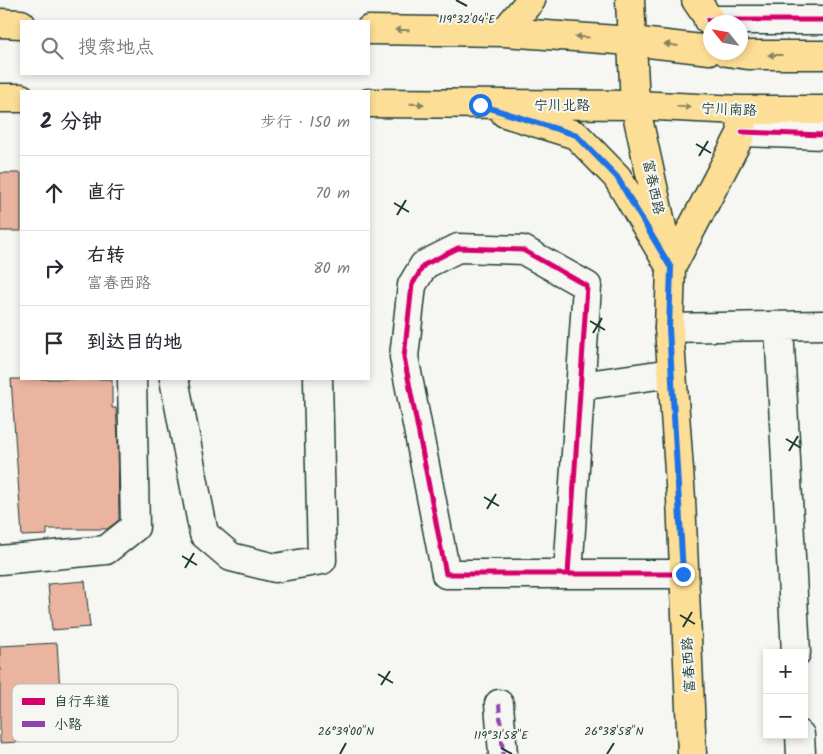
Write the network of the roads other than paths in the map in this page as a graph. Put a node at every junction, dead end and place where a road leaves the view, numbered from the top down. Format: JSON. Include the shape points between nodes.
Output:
{"nodes":[{"id":1,"x":531,"y":0,"type":"edge"},
{"id":2,"x":630,"y":0,"type":"edge"},
{"id":3,"x":705,"y":14,"type":"edge"},
{"id":4,"x":823,"y":20,"type":"edge"},
{"id":5,"x":0,"y":23,"type":"edge"},
{"id":6,"x":20,"y":24,"type":"edge"},
{"id":7,"x":370,"y":30,"type":"edge"},
{"id":8,"x":504,"y":32,"type":"junction"},
{"id":9,"x":631,"y":40,"type":"junction"},
{"id":10,"x":703,"y":49,"type":"edge"},
{"id":11,"x":748,"y":52,"type":"edge"},
{"id":12,"x":823,"y":54,"type":"edge"},
{"id":13,"x":0,"y":98,"type":"edge"},
{"id":14,"x":20,"y":98,"type":"edge"},
{"id":15,"x":370,"y":103,"type":"edge"},
{"id":16,"x":480,"y":105,"type":"junction"},
{"id":17,"x":636,"y":105,"type":"junction"},
{"id":18,"x":823,"y":110,"type":"edge"},
{"id":19,"x":741,"y":121,"type":"junction"},
{"id":20,"x":823,"y":135,"type":"edge"},
{"id":21,"x":671,"y":268,"type":"junction"},
{"id":22,"x":823,"y":325,"type":"edge"},
{"id":23,"x":779,"y":326,"type":"junction"},
{"id":24,"x":669,"y":328,"type":"junction"},
{"id":25,"x":672,"y":373,"type":"junction"},
{"id":26,"x":132,"y":380,"type":"edge"},
{"id":27,"x":174,"y":380,"type":"edge"},
{"id":28,"x":318,"y":380,"type":"edge"},
{"id":29,"x":580,"y":386,"type":"junction"},
{"id":30,"x":0,"y":560,"type":"edge"},
{"id":31,"x":568,"y":574,"type":"junction"},
{"id":32,"x":683,"y":574,"type":"junction"},
{"id":33,"x":796,"y":649,"type":"edge"},
{"id":34,"x":499,"y":704,"type":"dead end"},
{"id":35,"x":800,"y":739,"type":"edge"},
{"id":36,"x":504,"y":754,"type":"edge"},
{"id":37,"x":692,"y":754,"type":"edge"},
{"id":38,"x":801,"y":754,"type":"edge"}],
"edges":[{"from":1,"to":8,"type":"main road"},
{"from":2,"to":9,"type":"main road","name":"富春西路"},
{"from":3,"to":4,"type":"street"},
{"from":5,"to":6,"type":"main road"},
{"from":8,"to":7,"type":"main road","one_way":true},
{"from":9,"to":8,"type":"main road","one_way":true},
{"from":10,"to":9,"type":"main road","one_way":true},
{"from":9,"to":17,"type":"main road","name":"富春西路"},
{"from":12,"to":11,"type":"main road","one_way":true},
{"from":13,"to":14,"type":"main road"},
{"from":15,"to":16,"type":"main road","name":"宁川北路","one_way":true},
{"from":16,"to":17,"type":"main road","name":"宁川北路"},
{"from":16,"to":21,"type":"main road","via":[[576,135],[617,177]]},
{"from":17,"to":19,"type":"main road","name":"宁川南路","one_way":true},
{"from":17,"to":21,"type":"main road","name":"富春西路"},
{"from":18,"to":19,"type":"main road","name":"宁川南路"},
{"from":19,"to":20,"type":"street"},
{"from":19,"to":21,"type":"main road"},
{"from":21,"to":24,"type":"main road","name":"富春西路"},
{"from":22,"to":23,"type":"street"},
{"from":23,"to":24,"type":"street"},
{"from":23,"to":33,"type":"street"},
{"from":24,"to":25,"type":"main road","name":"富春西路"},
{"from":25,"to":29,"type":"street"},
{"from":25,"to":32,"type":"main road","name":"富春西路"},
{"from":26,"to":30,"type":"street","via":[[136,527],[106,550]]},
{"from":27,"to":28,"type":"street","via":[[204,534],[231,557],[275,568],[322,560]]},
{"from":29,"to":31,"type":"street"},
{"from":29,"to":31,"type":"street","via":[[586,286],[523,250],[458,248],[424,265],[412,285],[404,357],[446,574]]},
{"from":31,"to":32,"type":"street"},
{"from":32,"to":37,"type":"main road","name":"富春西路"},
{"from":34,"to":36,"type":"street"},
{"from":35,"to":38,"type":"street"}]}
